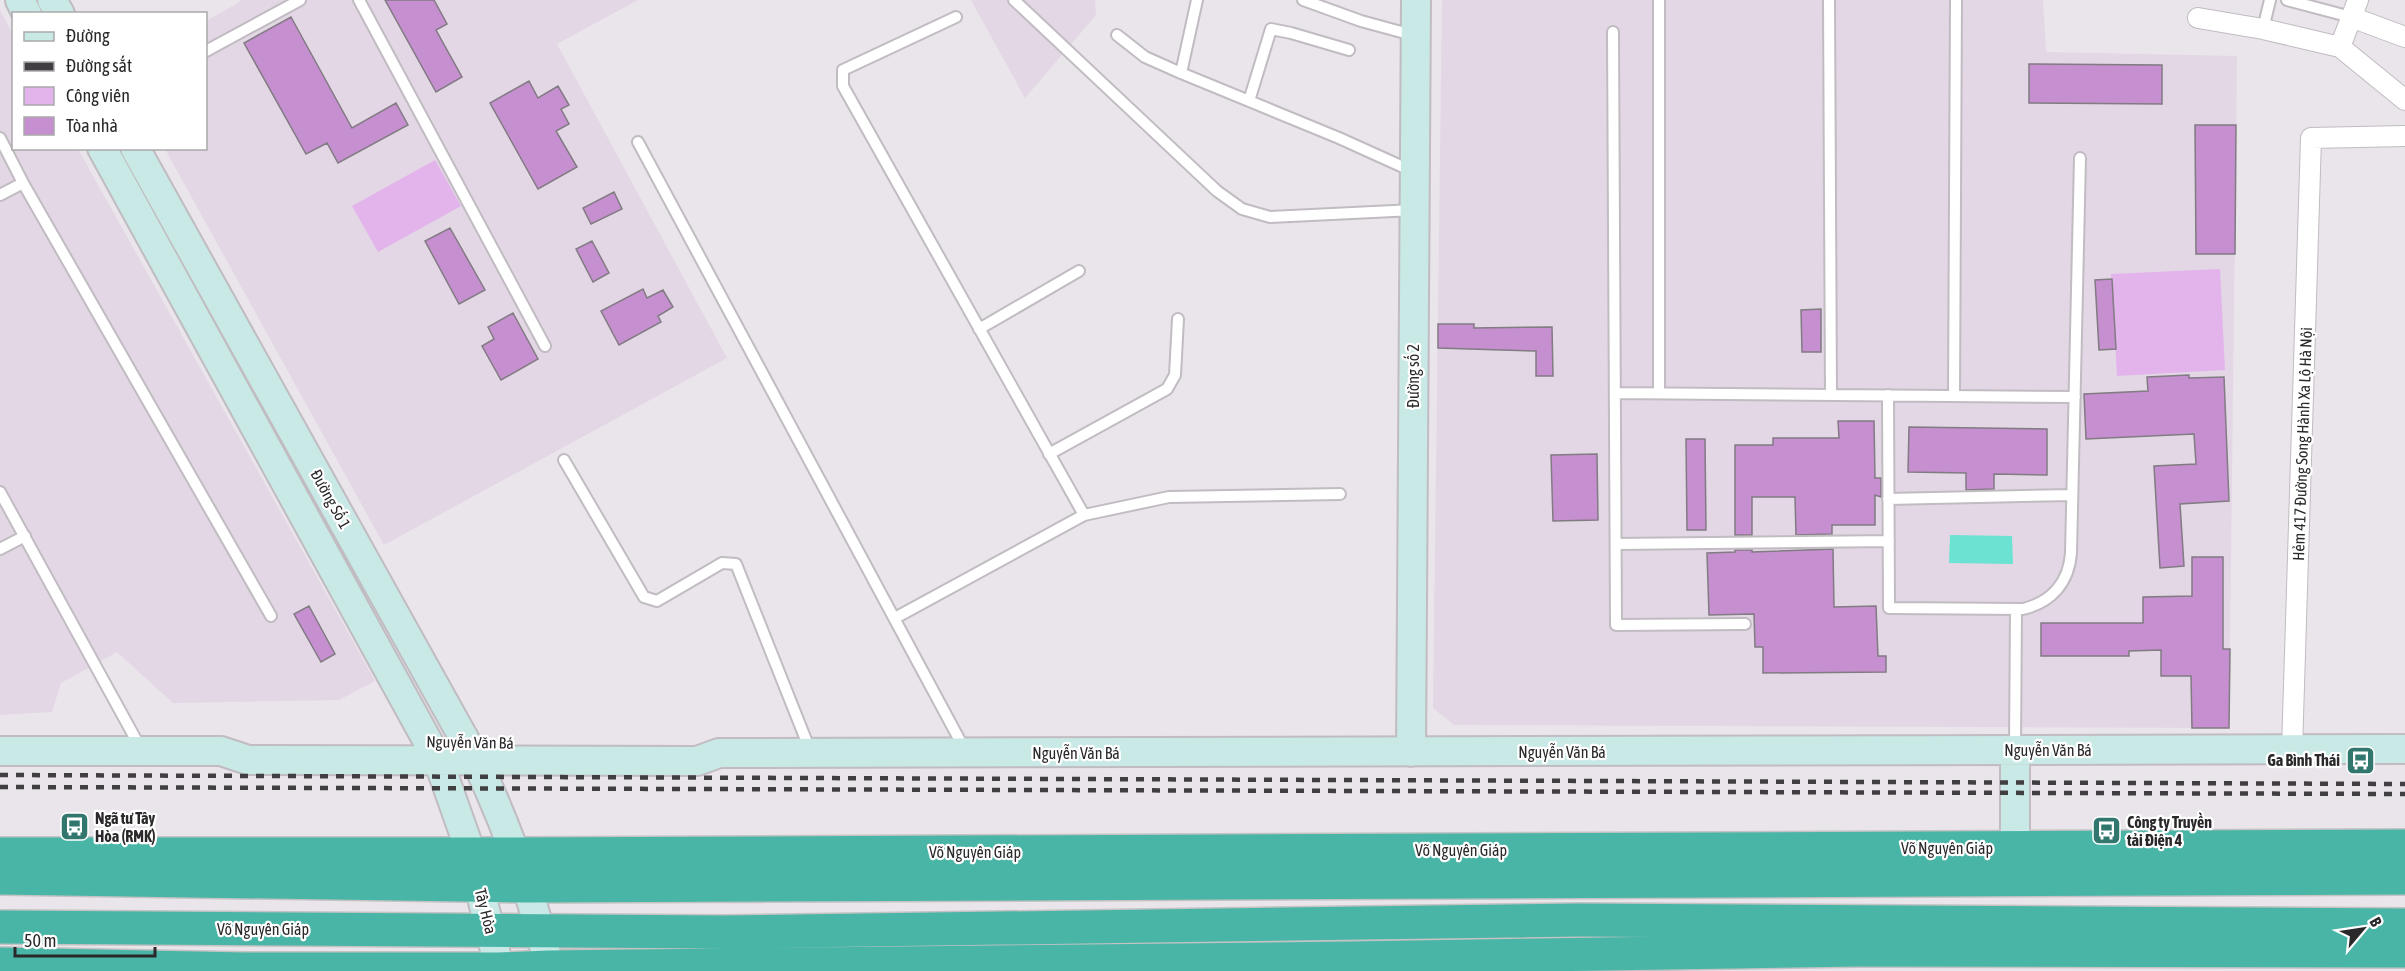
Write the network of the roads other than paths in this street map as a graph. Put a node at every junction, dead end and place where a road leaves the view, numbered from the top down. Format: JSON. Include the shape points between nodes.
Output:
{"nodes":[{"id":1,"x":300,"y":0,"type":"edge"},
{"id":2,"x":359,"y":0,"type":"edge"},
{"id":3,"x":1014,"y":0,"type":"edge"},
{"id":4,"x":1197,"y":0,"type":"edge"},
{"id":5,"x":1303,"y":0,"type":"edge"},
{"id":6,"x":1416,"y":0,"type":"edge"},
{"id":7,"x":1659,"y":0,"type":"edge"},
{"id":8,"x":1829,"y":0,"type":"edge"},
{"id":9,"x":1956,"y":0,"type":"edge"},
{"id":10,"x":2270,"y":0,"type":"edge"},
{"id":11,"x":2287,"y":0,"type":"edge"},
{"id":12,"x":2354,"y":9,"type":"edge"},
{"id":13,"x":956,"y":17,"type":"dead end"},
{"id":14,"x":2198,"y":18,"type":"dead end"},
{"id":15,"x":2263,"y":30,"type":"junction"},
{"id":16,"x":1613,"y":32,"type":"dead end"},
{"id":17,"x":1117,"y":35,"type":"dead end"},
{"id":18,"x":1416,"y":36,"type":"junction"},
{"id":19,"x":2405,"y":37,"type":"edge"},
{"id":20,"x":2340,"y":47,"type":"junction"},
{"id":21,"x":207,"y":50,"type":"edge"},
{"id":22,"x":1349,"y":50,"type":"dead end"},
{"id":23,"x":1181,"y":74,"type":"junction"},
{"id":24,"x":2405,"y":100,"type":"edge"},
{"id":25,"x":1249,"y":102,"type":"junction"},
{"id":26,"x":2405,"y":136,"type":"edge"},
{"id":27,"x":0,"y":138,"type":"edge"},
{"id":28,"x":638,"y":141,"type":"dead end"},
{"id":29,"x":103,"y":150,"type":"edge"},
{"id":30,"x":136,"y":150,"type":"edge"},
{"id":31,"x":2080,"y":158,"type":"dead end"},
{"id":32,"x":1414,"y":174,"type":"junction"},
{"id":33,"x":24,"y":183,"type":"junction"},
{"id":34,"x":0,"y":195,"type":"edge"},
{"id":35,"x":1414,"y":210,"type":"junction"},
{"id":36,"x":1079,"y":271,"type":"dead end"},
{"id":37,"x":1178,"y":319,"type":"dead end"},
{"id":38,"x":979,"y":329,"type":"junction"},
{"id":39,"x":545,"y":346,"type":"dead end"},
{"id":40,"x":1615,"y":393,"type":"junction"},
{"id":41,"x":1659,"y":393,"type":"junction"},
{"id":42,"x":1831,"y":395,"type":"junction"},
{"id":43,"x":1888,"y":395,"type":"junction"},
{"id":44,"x":1954,"y":395,"type":"junction"},
{"id":45,"x":2075,"y":397,"type":"junction"},
{"id":46,"x":1049,"y":454,"type":"junction"},
{"id":47,"x":564,"y":460,"type":"dead end"},
{"id":48,"x":0,"y":492,"type":"edge"},
{"id":49,"x":1340,"y":494,"type":"dead end"},
{"id":50,"x":2072,"y":495,"type":"junction"},
{"id":51,"x":1888,"y":499,"type":"junction"},
{"id":52,"x":1084,"y":515,"type":"junction"},
{"id":53,"x":25,"y":536,"type":"junction"},
{"id":54,"x":1888,"y":541,"type":"junction"},
{"id":55,"x":1616,"y":544,"type":"junction"},
{"id":56,"x":0,"y":549,"type":"edge"},
{"id":57,"x":2016,"y":609,"type":"junction"},
{"id":58,"x":271,"y":616,"type":"dead end"},
{"id":59,"x":895,"y":618,"type":"junction"},
{"id":60,"x":1745,"y":624,"type":"dead end"},
{"id":61,"x":2405,"y":749,"type":"edge"},
{"id":62,"x":142,"y":750,"type":"junction"},
{"id":63,"x":2015,"y":750,"type":"junction"},
{"id":64,"x":2292,"y":750,"type":"junction"},
{"id":65,"x":0,"y":751,"type":"edge"},
{"id":66,"x":433,"y":751,"type":"junction"},
{"id":67,"x":471,"y":751,"type":"junction"},
{"id":68,"x":1411,"y":752,"type":"junction"},
{"id":69,"x":811,"y":753,"type":"junction"},
{"id":70,"x":967,"y":753,"type":"junction"},
{"id":71,"x":2405,"y":846,"type":"edge"},
{"id":72,"x":471,"y":853,"type":"junction"},
{"id":73,"x":516,"y":855,"type":"junction"},
{"id":74,"x":2015,"y":864,"type":"junction"},
{"id":75,"x":5,"y":870,"type":"edge"},
{"id":76,"x":2405,"y":878,"type":"edge"},
{"id":77,"x":479,"y":885,"type":"junction"},
{"id":78,"x":526,"y":886,"type":"junction"},
{"id":79,"x":0,"y":927,"type":"edge"},
{"id":80,"x":491,"y":930,"type":"junction"},
{"id":81,"x":540,"y":931,"type":"junction"},
{"id":82,"x":586,"y":931,"type":"junction"},
{"id":83,"x":670,"y":932,"type":"junction"},
{"id":84,"x":2401,"y":947,"type":"edge"},
{"id":85,"x":1857,"y":960,"type":"edge"},
{"id":86,"x":0,"y":964,"type":"edge"},
{"id":87,"x":1350,"y":964,"type":"edge"},
{"id":88,"x":733,"y":965,"type":"junction"},
{"id":89,"x":550,"y":969,"type":"edge"},
{"id":90,"x":499,"y":970,"type":"edge"}],
"edges":[{"from":1,"to":21,"type":"lane"},
{"from":2,"to":39,"type":"lane"},
{"from":3,"to":35,"type":"lane","via":[[1217,191],[1242,209],[1270,217]]},
{"from":4,"to":23,"type":"lane"},
{"from":5,"to":18,"type":"lane"},
{"from":6,"to":18,"type":"main road","name":"Đường số 2"},
{"from":7,"to":41,"type":"lane"},
{"from":8,"to":42,"type":"lane"},
{"from":9,"to":44,"type":"lane"},
{"from":10,"to":15,"type":"lane"},
{"from":11,"to":12,"type":"lane"},
{"from":12,"to":19,"type":"street"},
{"from":12,"to":20,"type":"street"},
{"from":13,"to":38,"type":"lane","via":[[843,70],[843,86]]},
{"from":14,"to":15,"type":"street"},
{"from":15,"to":20,"type":"street"},
{"from":16,"to":40,"type":"lane"},
{"from":17,"to":23,"type":"lane","via":[[1145,57]]},
{"from":18,"to":32,"type":"main road","name":"Đường số 2"},
{"from":20,"to":24,"type":"street"},
{"from":22,"to":25,"type":"lane","via":[[1271,29]]},
{"from":23,"to":25,"type":"lane"},
{"from":25,"to":32,"type":"lane","via":[[1408,168]]},
{"from":26,"to":64,"type":"street","name":"Hẻm 417 Đường Song Hành Xa Lộ Hà Nội","via":[[2311,138]]},
{"from":27,"to":33,"type":"lane"},
{"from":28,"to":59,"type":"lane"},
{"from":29,"to":66,"type":"main road","name":"Đường Số 1"},
{"from":30,"to":67,"type":"main road","name":"Đường Số 1"},
{"from":31,"to":45,"type":"lane"},
{"from":32,"to":35,"type":"main road","name":"Đường số 2"},
{"from":33,"to":34,"type":"lane"},
{"from":33,"to":58,"type":"lane"},
{"from":35,"to":68,"type":"main road","name":"Đường số 2"},
{"from":36,"to":38,"type":"lane"},
{"from":37,"to":46,"type":"lane","via":[[1175,375],[1167,389]]},
{"from":38,"to":46,"type":"lane"},
{"from":40,"to":41,"type":"lane"},
{"from":40,"to":55,"type":"lane"},
{"from":41,"to":42,"type":"lane"},
{"from":42,"to":43,"type":"lane"},
{"from":43,"to":44,"type":"lane"},
{"from":43,"to":51,"type":"lane"},
{"from":44,"to":45,"type":"lane"},
{"from":45,"to":50,"type":"lane"},
{"from":46,"to":52,"type":"lane"},
{"from":47,"to":69,"type":"lane","via":[[644,597],[657,601],[722,563],[736,564]]},
{"from":48,"to":53,"type":"lane"},
{"from":49,"to":52,"type":"lane","via":[[1169,497]]},
{"from":50,"to":51,"type":"lane"},
{"from":50,"to":57,"type":"lane","via":[[2070,563],[2063,582],[2042,603]]},
{"from":51,"to":54,"type":"lane"},
{"from":52,"to":59,"type":"lane"},
{"from":53,"to":56,"type":"lane"},
{"from":53,"to":62,"type":"lane"},
{"from":54,"to":55,"type":"lane"},
{"from":54,"to":57,"type":"lane","via":[[1889,608]]},
{"from":55,"to":60,"type":"lane","via":[[1616,625]]},
{"from":57,"to":63,"type":"lane"},
{"from":59,"to":70,"type":"lane"},
{"from":61,"to":64,"type":"main road","name":"Nguyễn Văn Bá"},
{"from":62,"to":65,"type":"main road","name":"Nguyễn Văn Bá"},
{"from":62,"to":66,"type":"main road","name":"Nguyễn Văn Bá","via":[[221,751],[248,740]]},
{"from":63,"to":64,"type":"main road","name":"Nguyễn Văn Bá"},
{"from":63,"to":68,"type":"main road","name":"Nguyễn Văn Bá"},
{"from":63,"to":74,"type":"main road"},
{"from":66,"to":67,"type":"main road","name":"Nguyễn Văn Bá"},
{"from":66,"to":72,"type":"main road","name":"Đường Số 1"},
{"from":67,"to":69,"type":"main road","name":"Nguyễn Văn Bá","via":[[697,761],[719,753]]},
{"from":67,"to":73,"type":"main road","name":"Đường Số 1"},
{"from":68,"to":70,"type":"main road","name":"Nguyễn Văn Bá"},
{"from":69,"to":70,"type":"main road","name":"Nguyễn Văn Bá"},
{"from":71,"to":74,"type":"highway","name":"Võ Nguyên Giáp"},
{"from":72,"to":73,"type":"highway","name":"Võ Nguyên Giáp"},
{"from":72,"to":75,"type":"highway"},
{"from":72,"to":77,"type":"main road","name":"Tây Hòa"},
{"from":73,"to":74,"type":"highway","name":"Võ Nguyên Giáp"},
{"from":73,"to":78,"type":"main road","name":"Đường Số 1"},
{"from":74,"to":76,"type":"highway","name":"Võ Nguyên Giáp"},
{"from":74,"to":78,"type":"highway","name":"Võ Nguyên Giáp"},
{"from":75,"to":77,"type":"highway"},
{"from":77,"to":78,"type":"highway","name":"Võ Nguyên Giáp"},
{"from":77,"to":80,"type":"main road","name":"Tây Hòa"},
{"from":78,"to":81,"type":"main road","name":"Đường Số 1"},
{"from":79,"to":80,"type":"highway","name":"Võ Nguyên Giáp"},
{"from":80,"to":81,"type":"highway","name":"Võ Nguyên Giáp"},
{"from":80,"to":90,"type":"main road","name":"Tây Hòa"},
{"from":81,"to":82,"type":"highway","name":"Võ Nguyên Giáp"},
{"from":81,"to":89,"type":"main road","name":"Đường Số 1"},
{"from":82,"to":83,"type":"highway"},
{"from":82,"to":89,"type":"highway"},
{"from":83,"to":84,"type":"highway","via":[[1579,920]]},
{"from":83,"to":88,"type":"highway"},
{"from":84,"to":85,"type":"highway"},
{"from":85,"to":87,"type":"highway"},
{"from":86,"to":90,"type":"highway"},
{"from":87,"to":88,"type":"highway"},
{"from":88,"to":89,"type":"highway"},
{"from":89,"to":90,"type":"highway"}]}
